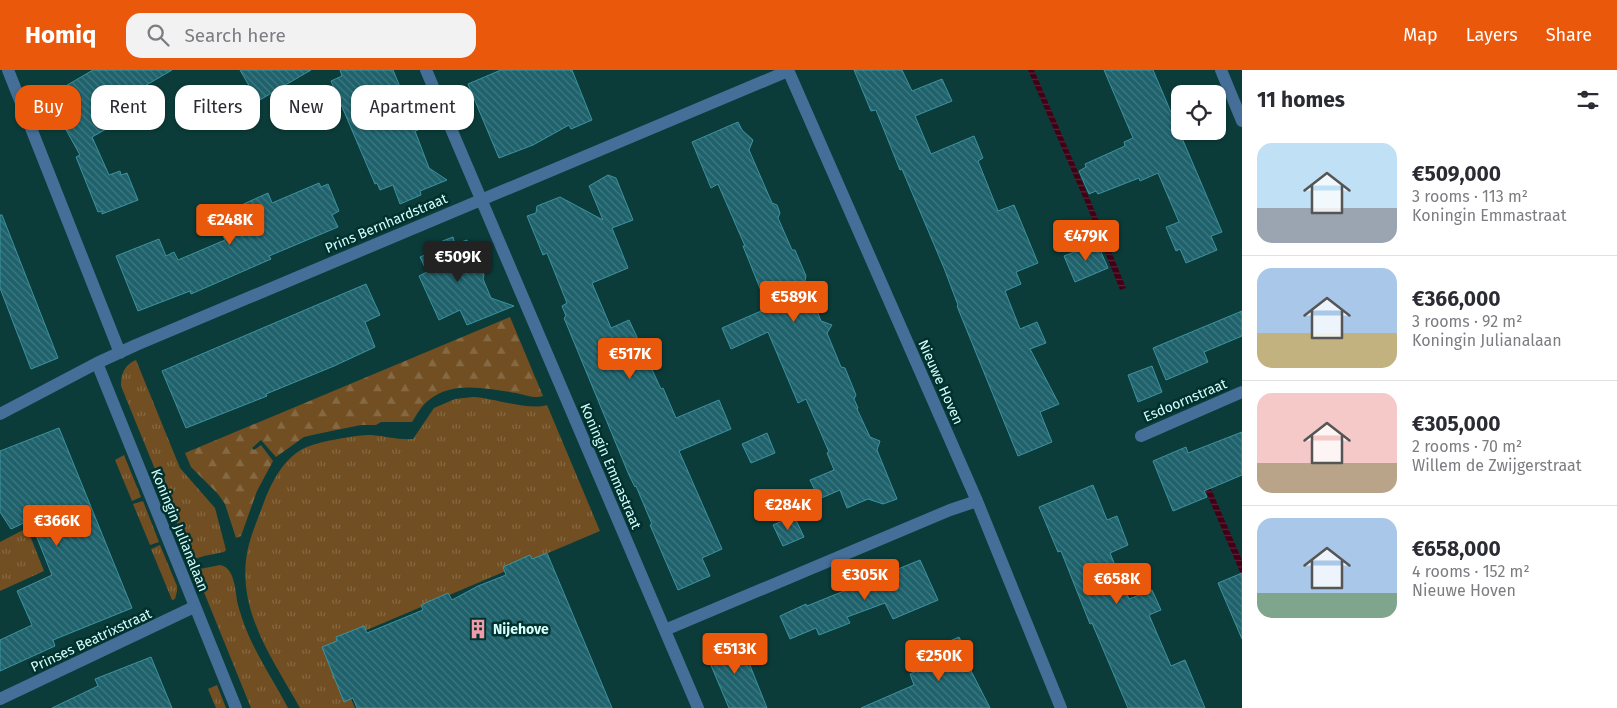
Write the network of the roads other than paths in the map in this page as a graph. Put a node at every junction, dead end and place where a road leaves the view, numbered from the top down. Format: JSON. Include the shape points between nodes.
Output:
{"nodes":[{"id":1,"x":8,"y":70,"type":"edge"},
{"id":2,"x":426,"y":70,"type":"edge"},
{"id":3,"x":788,"y":70,"type":"edge"},
{"id":4,"x":1221,"y":70,"type":"edge"},
{"id":5,"x":1242,"y":121,"type":"edge"},
{"id":6,"x":481,"y":199,"type":"junction"},
{"id":7,"x":120,"y":352,"type":"junction"},
{"id":8,"x":97,"y":363,"type":"junction"},
{"id":9,"x":1242,"y":392,"type":"edge"},
{"id":10,"x":0,"y":414,"type":"edge"},
{"id":11,"x":1140,"y":436,"type":"dead end"},
{"id":12,"x":977,"y":501,"type":"junction"},
{"id":13,"x":194,"y":607,"type":"junction"},
{"id":14,"x":665,"y":630,"type":"junction"},
{"id":15,"x":0,"y":699,"type":"edge"},
{"id":16,"x":236,"y":708,"type":"edge"},
{"id":17,"x":698,"y":708,"type":"edge"},
{"id":18,"x":1062,"y":708,"type":"edge"}],
"edges":[{"from":1,"to":7,"type":"street"},
{"from":2,"to":6,"type":"street","name":"Koningin Emmastraat"},
{"from":3,"to":6,"type":"street","name":"Prins Bernhardstraat"},
{"from":3,"to":12,"type":"street","name":"Nieuwe Hoven"},
{"from":4,"to":5,"type":"street"},
{"from":6,"to":7,"type":"street","name":"Prins Bernhardstraat"},
{"from":6,"to":14,"type":"street","name":"Koningin Emmastraat"},
{"from":7,"to":8,"type":"street","name":"Prins Bernhardstraat"},
{"from":8,"to":10,"type":"street","name":"Prins Bernhardstraat"},
{"from":8,"to":13,"type":"street","name":"Koningin Julianalaan"},
{"from":9,"to":11,"type":"street","name":"Esdoornstraat"},
{"from":12,"to":14,"type":"street"},
{"from":12,"to":18,"type":"street","name":"Nieuwe Hoven"},
{"from":13,"to":15,"type":"street","name":"Prinses Beatrixstraat"},
{"from":13,"to":16,"type":"street","name":"Koningin Julianalaan"},
{"from":14,"to":17,"type":"street","name":"Koningin Emmastraat"}]}
